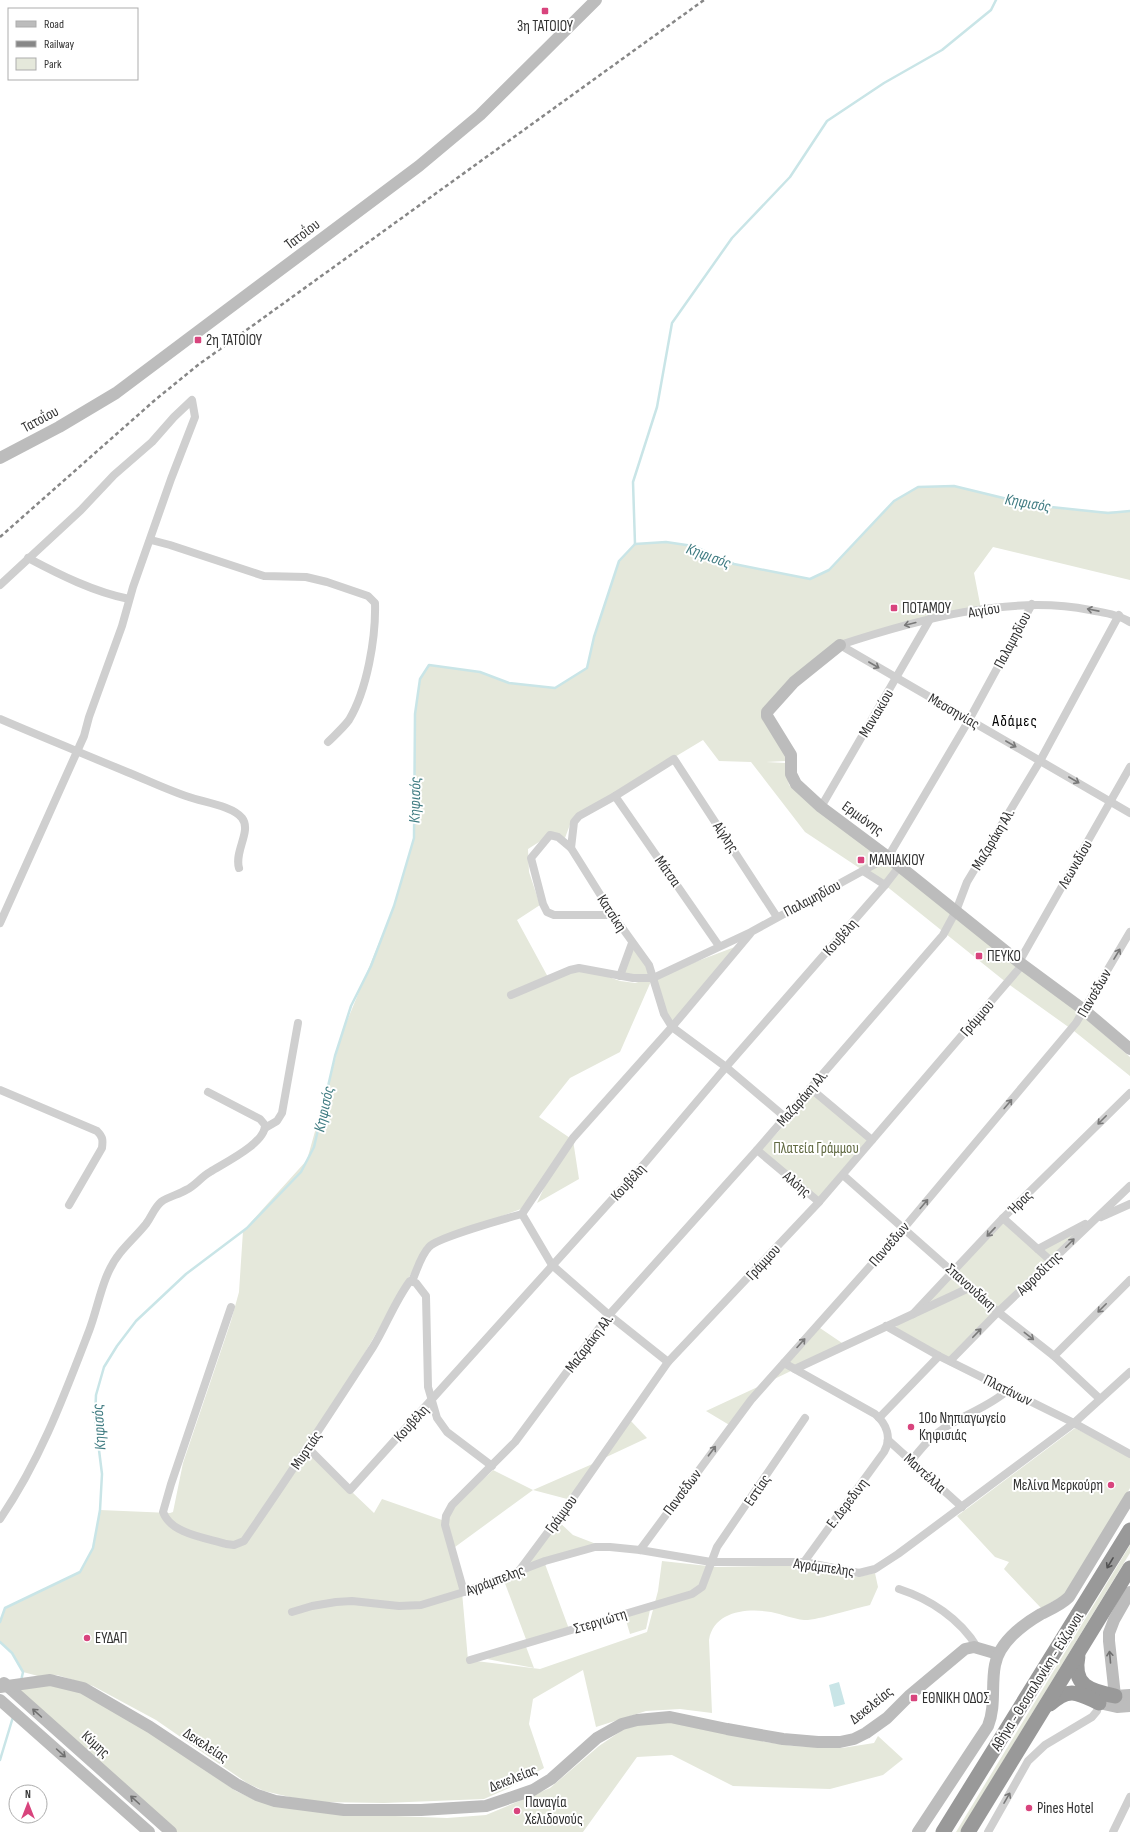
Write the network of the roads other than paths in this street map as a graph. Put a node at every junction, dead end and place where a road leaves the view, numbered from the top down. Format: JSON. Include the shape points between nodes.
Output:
{"nodes":[{"id":1,"x":596,"y":0,"type":"edge"},
{"id":2,"x":0,"y":458,"type":"edge"},
{"id":3,"x":151,"y":540,"type":"junction"},
{"id":4,"x":28,"y":558,"type":"junction"},
{"id":5,"x":0,"y":585,"type":"edge"},
{"id":6,"x":129,"y":599,"type":"junction"},
{"id":7,"x":1032,"y":604,"type":"junction"},
{"id":8,"x":1119,"y":616,"type":"junction"},
{"id":9,"x":930,"y":619,"type":"junction"},
{"id":10,"x":1130,"y":622,"type":"edge"},
{"id":11,"x":840,"y":645,"type":"junction"},
{"id":12,"x":897,"y":678,"type":"junction"},
{"id":13,"x":0,"y":719,"type":"edge"},
{"id":14,"x":969,"y":720,"type":"junction"},
{"id":15,"x":328,"y":742,"type":"dead end"},
{"id":16,"x":76,"y":751,"type":"junction"},
{"id":17,"x":1040,"y":761,"type":"junction"},
{"id":18,"x":1130,"y":767,"type":"edge"},
{"id":19,"x":615,"y":796,"type":"junction"},
{"id":20,"x":1110,"y":802,"type":"junction"},
{"id":21,"x":821,"y":807,"type":"junction"},
{"id":22,"x":1130,"y":813,"type":"edge"},
{"id":23,"x":571,"y":848,"type":"junction"},
{"id":24,"x":888,"y":857,"type":"junction"},
{"id":25,"x":899,"y":867,"type":"junction"},
{"id":26,"x":239,"y":868,"type":"dead end"},
{"id":27,"x":863,"y":871,"type":"junction"},
{"id":28,"x":885,"y":885,"type":"junction"},
{"id":29,"x":956,"y":911,"type":"junction"},
{"id":30,"x":613,"y":916,"type":"junction"},
{"id":31,"x":777,"y":917,"type":"junction"},
{"id":32,"x":0,"y":923,"type":"edge"},
{"id":33,"x":751,"y":932,"type":"junction"},
{"id":34,"x":1130,"y":932,"type":"edge"},
{"id":35,"x":632,"y":943,"type":"junction"},
{"id":36,"x":719,"y":946,"type":"junction"},
{"id":37,"x":1021,"y":963,"type":"junction"},
{"id":38,"x":620,"y":976,"type":"junction"},
{"id":39,"x":652,"y":978,"type":"junction"},
{"id":40,"x":511,"y":995,"type":"dead end"},
{"id":41,"x":1084,"y":1010,"type":"junction"},
{"id":42,"x":298,"y":1023,"type":"dead end"},
{"id":43,"x":672,"y":1027,"type":"junction"},
{"id":44,"x":1130,"y":1049,"type":"edge"},
{"id":45,"x":726,"y":1067,"type":"junction"},
{"id":46,"x":810,"y":1088,"type":"junction"},
{"id":47,"x":0,"y":1090,"type":"edge"},
{"id":48,"x":208,"y":1092,"type":"dead end"},
{"id":49,"x":1130,"y":1093,"type":"edge"},
{"id":50,"x":786,"y":1117,"type":"junction"},
{"id":51,"x":265,"y":1128,"type":"junction"},
{"id":52,"x":872,"y":1140,"type":"junction"},
{"id":53,"x":757,"y":1150,"type":"junction"},
{"id":54,"x":843,"y":1175,"type":"junction"},
{"id":55,"x":1130,"y":1186,"type":"edge"},
{"id":56,"x":820,"y":1202,"type":"junction"},
{"id":57,"x":1130,"y":1204,"type":"edge"},
{"id":58,"x":69,"y":1205,"type":"dead end"},
{"id":59,"x":522,"y":1214,"type":"junction"},
{"id":60,"x":1003,"y":1218,"type":"junction"},
{"id":61,"x":1092,"y":1221,"type":"junction"},
{"id":62,"x":904,"y":1228,"type":"junction"},
{"id":63,"x":1038,"y":1249,"type":"junction"},
{"id":64,"x":1051,"y":1261,"type":"junction"},
{"id":65,"x":552,"y":1265,"type":"junction"},
{"id":66,"x":954,"y":1272,"type":"junction"},
{"id":67,"x":1130,"y":1280,"type":"edge"},
{"id":68,"x":412,"y":1281,"type":"junction"},
{"id":69,"x":971,"y":1287,"type":"junction"},
{"id":70,"x":231,"y":1307,"type":"dead end"},
{"id":71,"x":998,"y":1312,"type":"junction"},
{"id":72,"x":913,"y":1314,"type":"junction"},
{"id":73,"x":609,"y":1315,"type":"junction"},
{"id":74,"x":886,"y":1326,"type":"junction"},
{"id":75,"x":939,"y":1356,"type":"junction"},
{"id":76,"x":1054,"y":1356,"type":"junction"},
{"id":77,"x":668,"y":1362,"type":"junction"},
{"id":78,"x":950,"y":1362,"type":"junction"},
{"id":79,"x":784,"y":1363,"type":"junction"},
{"id":80,"x":795,"y":1369,"type":"junction"},
{"id":81,"x":1130,"y":1372,"type":"edge"},
{"id":82,"x":1008,"y":1390,"type":"junction"},
{"id":83,"x":1100,"y":1399,"type":"junction"},
{"id":84,"x":431,"y":1401,"type":"junction"},
{"id":85,"x":805,"y":1418,"type":"dead end"},
{"id":86,"x":879,"y":1418,"type":"junction"},
{"id":87,"x":1074,"y":1423,"type":"junction"},
{"id":88,"x":887,"y":1442,"type":"junction"},
{"id":89,"x":308,"y":1448,"type":"junction"},
{"id":90,"x":1130,"y":1454,"type":"edge"},
{"id":91,"x":912,"y":1461,"type":"junction"},
{"id":92,"x":492,"y":1466,"type":"junction"},
{"id":93,"x":1130,"y":1497,"type":"edge"},
{"id":94,"x":962,"y":1507,"type":"junction"},
{"id":95,"x":0,"y":1519,"type":"edge"},
{"id":96,"x":1130,"y":1530,"type":"edge"},
{"id":97,"x":640,"y":1550,"type":"junction"},
{"id":98,"x":711,"y":1562,"type":"junction"},
{"id":99,"x":804,"y":1562,"type":"junction"},
{"id":100,"x":1130,"y":1568,"type":"edge"},
{"id":101,"x":519,"y":1571,"type":"junction"},
{"id":102,"x":900,"y":1589,"type":"dead end"},
{"id":103,"x":464,"y":1592,"type":"junction"},
{"id":104,"x":1130,"y":1592,"type":"edge"},
{"id":105,"x":292,"y":1612,"type":"dead end"},
{"id":106,"x":977,"y":1647,"type":"junction"},
{"id":107,"x":998,"y":1654,"type":"junction"},
{"id":108,"x":1078,"y":1656,"type":"junction"},
{"id":109,"x":470,"y":1660,"type":"dead end"},
{"id":110,"x":0,"y":1680,"type":"edge"},
{"id":111,"x":0,"y":1688,"type":"edge"},
{"id":112,"x":1123,"y":1695,"type":"edge"},
{"id":113,"x":0,"y":1700,"type":"edge"},
{"id":114,"x":1099,"y":1703,"type":"junction"},
{"id":115,"x":1130,"y":1706,"type":"edge"},
{"id":116,"x":1045,"y":1708,"type":"junction"},
{"id":117,"x":1130,"y":1797,"type":"edge"},
{"id":118,"x":947,"y":1826,"type":"edge"},
{"id":119,"x":167,"y":1829,"type":"edge"},
{"id":120,"x":149,"y":1832,"type":"edge"},
{"id":121,"x":918,"y":1832,"type":"edge"},
{"id":122,"x":939,"y":1832,"type":"edge"},
{"id":123,"x":968,"y":1832,"type":"edge"},
{"id":124,"x":988,"y":1832,"type":"edge"},
{"id":125,"x":1113,"y":1832,"type":"edge"}],
"edges":[{"from":1,"to":2,"type":"main road","name":"Τατοΐου","via":[[480,115],[419,166],[116,393]]},
{"from":3,"to":4,"type":"street","via":[[195,417],[192,400],[152,442],[114,475],[82,510]]},
{"from":3,"to":6,"type":"street"},
{"from":3,"to":15,"type":"street","via":[[264,576],[306,577],[372,598],[375,604],[374,638],[366,674],[349,719]]},
{"from":4,"to":5,"type":"street"},
{"from":4,"to":6,"type":"street","via":[[107,594]]},
{"from":6,"to":16,"type":"street","via":[[122,626],[88,717],[84,736]]},
{"from":8,"to":7,"type":"street","name":"Αιγίου","one_way":true,"via":[[1073,606]]},
{"from":7,"to":9,"type":"street","name":"Αιγίου"},
{"from":7,"to":14,"type":"street","name":"Παλαμηδίου"},
{"from":8,"to":10,"type":"street","name":"Αιγίου"},
{"from":8,"to":17,"type":"street","name":"Μαζαράκη Αλ."},
{"from":9,"to":11,"type":"street","name":"Αιγίου","one_way":true},
{"from":9,"to":12,"type":"street","name":"Μανιακίου"},
{"from":11,"to":12,"type":"street","name":"Μεσσηνίας","one_way":true},
{"from":11,"to":21,"type":"main road","name":"Ερμιόνης","via":[[794,682],[767,712],[791,755],[792,778]]},
{"from":12,"to":14,"type":"street","name":"Μεσσηνίας"},
{"from":12,"to":21,"type":"street","name":"Μανιακίου"},
{"from":13,"to":16,"type":"street"},
{"from":14,"to":17,"type":"street","name":"Μεσσηνίας","one_way":true},
{"from":14,"to":24,"type":"street","name":"Παλαμηδίου"},
{"from":16,"to":26,"type":"street","via":[[188,797],[234,812],[242,818],[245,826],[238,853]]},
{"from":16,"to":32,"type":"street"},
{"from":17,"to":20,"type":"street","name":"Μεσσηνίας","one_way":true},
{"from":17,"to":29,"type":"street","name":"Μαζαράκη Αλ.","via":[[967,882]]},
{"from":18,"to":20,"type":"street","name":"Λεωνιδίου"},
{"from":19,"to":23,"type":"street","via":[[575,820]]},
{"from":19,"to":31,"type":"street","name":"Αίγλης","via":[[674,759]]},
{"from":19,"to":36,"type":"street","name":"Μάτσα"},
{"from":20,"to":22,"type":"street","name":"Μεσσηνίας"},
{"from":20,"to":37,"type":"street","name":"Λεωνιδίου"},
{"from":21,"to":24,"type":"main road","name":"Ερμιόνης"},
{"from":23,"to":30,"type":"street","name":"Κατσίκη"},
{"from":23,"to":30,"type":"street","via":[[558,837],[550,835],[531,858],[537,888],[545,910],[554,915]]},
{"from":24,"to":25,"type":"main road","name":"Ερμιόνης"},
{"from":24,"to":27,"type":"street","name":"Παλαμηδίου"},
{"from":25,"to":28,"type":"street","name":"Κουβέλη"},
{"from":25,"to":29,"type":"main road","name":"Ερμιόνης"},
{"from":27,"to":28,"type":"street"},
{"from":27,"to":31,"type":"street","name":"Παλαμηδίου"},
{"from":28,"to":45,"type":"street","name":"Κουβέλη"},
{"from":29,"to":37,"type":"main road","name":"Ερμιόνης"},
{"from":29,"to":46,"type":"street","name":"Μαζαράκη Αλ.","via":[[943,935]]},
{"from":30,"to":35,"type":"street","name":"Κατσίκη"},
{"from":31,"to":33,"type":"street","name":"Παλαμηδίου"},
{"from":33,"to":36,"type":"street","name":"Παλαμηδίου"},
{"from":33,"to":43,"type":"street"},
{"from":41,"to":34,"type":"street","name":"Πανσέδων","one_way":true},
{"from":35,"to":38,"type":"street"},
{"from":35,"to":39,"type":"street","name":"Κατσίκη","via":[[649,965]]},
{"from":36,"to":39,"type":"street","name":"Παλαμηδίου"},
{"from":37,"to":41,"type":"main road","name":"Ερμιόνης"},
{"from":37,"to":52,"type":"street","name":"Γράμμου"},
{"from":38,"to":39,"type":"street"},
{"from":38,"to":40,"type":"street","via":[[579,968]]},
{"from":39,"to":43,"type":"street","via":[[664,1014]]},
{"from":41,"to":44,"type":"main road","name":"Ερμιόνης"},
{"from":62,"to":41,"type":"street","name":"Πανσέδων","one_way":true,"via":[[1068,1033]]},
{"from":42,"to":51,"type":"street","via":[[282,1113],[277,1121]]},
{"from":43,"to":45,"type":"street"},
{"from":43,"to":59,"type":"street","via":[[571,1141]]},
{"from":45,"to":50,"type":"street"},
{"from":45,"to":65,"type":"street","name":"Κουβέλη","via":[[644,1164]]},
{"from":46,"to":50,"type":"street","name":"Μαζαράκη Αλ."},
{"from":46,"to":52,"type":"street"},
{"from":47,"to":58,"type":"street","via":[[100,1134],[103,1140],[102,1148]]},
{"from":48,"to":51,"type":"street","via":[[256,1116]]},
{"from":49,"to":60,"type":"street","name":"Ήρας","one_way":true},
{"from":50,"to":53,"type":"street","name":"Μαζαράκη Αλ."},
{"from":51,"to":95,"type":"street","via":[[261,1138],[251,1146],[187,1190],[163,1200],[111,1265],[97,1311],[51,1429]]},
{"from":52,"to":54,"type":"street","name":"Γράμμου"},
{"from":53,"to":56,"type":"street","name":"Αλόης"},
{"from":53,"to":73,"type":"street","name":"Μαζαράκη Αλ."},
{"from":54,"to":56,"type":"street","name":"Γράμμου"},
{"from":54,"to":62,"type":"street","name":"Σπανουδάκη"},
{"from":55,"to":61,"type":"street","name":"Αφροδίτης"},
{"from":56,"to":77,"type":"street","name":"Γράμμου"},
{"from":57,"to":61,"type":"street"},
{"from":59,"to":65,"type":"street"},
{"from":59,"to":68,"type":"street","name":"Μυρτιάς","via":[[483,1225],[431,1245]]},
{"from":60,"to":63,"type":"street"},
{"from":60,"to":66,"type":"street","name":"Ήρας","one_way":true},
{"from":61,"to":63,"type":"street"},
{"from":64,"to":61,"type":"street","name":"Αφροδίτης","one_way":true},
{"from":62,"to":66,"type":"street","name":"Σπανουδάκη"},
{"from":79,"to":62,"type":"street","name":"Πανσέδων","one_way":true},
{"from":63,"to":64,"type":"street"},
{"from":64,"to":71,"type":"street","name":"Αφροδίτης"},
{"from":65,"to":73,"type":"street"},
{"from":65,"to":84,"type":"street","name":"Κουβέλη"},
{"from":66,"to":69,"type":"street","name":"Σπανουδάκη"},
{"from":66,"to":72,"type":"street","name":"Ήρας"},
{"from":67,"to":76,"type":"street","one_way":true},
{"from":68,"to":84,"type":"street","via":[[426,1296]]},
{"from":68,"to":89,"type":"street","name":"Μυρτιάς","via":[[404,1289],[383,1331]]},
{"from":69,"to":71,"type":"street","name":"Σπανουδάκη"},
{"from":69,"to":72,"type":"street","name":"Ήρας"},
{"from":70,"to":89,"type":"street","name":"Μυρτιάς","via":[[171,1484],[163,1512],[165,1517],[177,1529],[226,1544],[240,1544]]},
{"from":71,"to":76,"type":"street","name":"Σπανουδάκη","one_way":true},
{"from":78,"to":71,"type":"street","name":"Αφροδίτης","one_way":true},
{"from":72,"to":74,"type":"street","name":"Ήρας"},
{"from":73,"to":77,"type":"street"},
{"from":73,"to":92,"type":"street","name":"Μαζαράκη Αλ.","via":[[515,1442]]},
{"from":74,"to":75,"type":"street","name":"Πλατάνων"},
{"from":74,"to":80,"type":"street","name":"Ήρας"},
{"from":75,"to":78,"type":"street","name":"Πλατάνων"},
{"from":75,"to":86,"type":"street"},
{"from":76,"to":83,"type":"street","name":"Σπανουδάκη"},
{"from":77,"to":101,"type":"street","name":"Γράμμου"},
{"from":78,"to":82,"type":"street","name":"Πλατάνων"},
{"from":79,"to":80,"type":"street"},
{"from":97,"to":79,"type":"street","name":"Πανσέδων","one_way":true,"via":[[747,1405]]},
{"from":80,"to":86,"type":"street"},
{"from":81,"to":83,"type":"street","name":"Αγράμπελης"},
{"from":82,"to":87,"type":"street","name":"Πλατάνων"},
{"from":82,"to":91,"type":"street","via":[[998,1399],[936,1434]]},
{"from":83,"to":87,"type":"street","name":"Αγράμπελης"},
{"from":84,"to":89,"type":"street","name":"Κουβέλη","via":[[350,1490]]},
{"from":84,"to":92,"type":"street","via":[[437,1418],[447,1432]]},
{"from":85,"to":98,"type":"street","name":"Εστίας","via":[[723,1537]]},
{"from":86,"to":88,"type":"street","via":[[886,1427]]},
{"from":87,"to":90,"type":"street","name":"Πλατάνων"},
{"from":87,"to":94,"type":"street","name":"Αγράμπελης"},
{"from":88,"to":91,"type":"street","name":"Μαντέλλα"},
{"from":88,"to":99,"type":"street","name":"Ε. Δερεδινη","via":[[884,1452]]},
{"from":91,"to":94,"type":"street","name":"Μαντέλλα"},
{"from":92,"to":103,"type":"street","name":"Μαζαράκη Αλ.","via":[[452,1505],[445,1520],[446,1532]]},
{"from":93,"to":107,"type":"main road","via":[[1069,1597],[1028,1622],[1011,1637]]},
{"from":94,"to":99,"type":"street","name":"Αγράμπελης","via":[[885,1563],[866,1572],[839,1570]]},
{"from":96,"to":118,"type":"highway","name":"Αθήνα - Θεσσαλονίκη - Εύζωνοι","one_way":true},
{"from":97,"to":98,"type":"street","name":"Αγράμπελης"},
{"from":97,"to":101,"type":"street","name":"Αγράμπελης","via":[[604,1546],[585,1549]]},
{"from":98,"to":99,"type":"street","name":"Αγράμπελης"},
{"from":98,"to":109,"type":"street","name":"Στεργιώτη","via":[[704,1584],[696,1593]]},
{"from":100,"to":108,"type":"highway","name":"Αθήνα - Θεσσαλονίκη - Εύζωνοι"},
{"from":101,"to":103,"type":"street","name":"Αγράμπελης"},
{"from":102,"to":106,"type":"street","via":[[918,1595],[935,1605]]},
{"from":103,"to":105,"type":"street","name":"Αγράμπελης","via":[[410,1606],[352,1601],[312,1606]]},
{"from":112,"to":104,"type":"main road","one_way":true,"via":[[1111,1670],[1109,1633]]},
{"from":106,"to":107,"type":"main road"},
{"from":106,"to":111,"type":"main road","name":"Δεκελείας","via":[[961,1651],[887,1718],[866,1734],[854,1739],[818,1742],[734,1730],[670,1717],[637,1720],[622,1724],[597,1738],[551,1779],[528,1792],[486,1806],[420,1810],[344,1810],[275,1801],[236,1784],[92,1692],[71,1684],[40,1680]]},
{"from":107,"to":121,"type":"main road","via":[[992,1714],[988,1726]]},
{"from":108,"to":112,"type":"highway","via":[[1075,1670],[1080,1681],[1098,1692]]},
{"from":108,"to":116,"type":"highway","name":"Αθήνα - Θεσσαλονίκη - Εύζωνοι"},
{"from":119,"to":110,"type":"main road","name":"Κύμης","one_way":true},
{"from":113,"to":120,"type":"main road","name":"Κύμης","one_way":true},
{"from":114,"to":115,"type":"main road","via":[[1117,1707]]},
{"from":114,"to":116,"type":"highway","via":[[1069,1692],[1060,1695]]},
{"from":124,"to":114,"type":"street","one_way":true,"via":[[1028,1761],[1036,1752],[1092,1717]]},
{"from":116,"to":123,"type":"highway","name":"Αθήνα - Θεσσαλονίκη - Εύζωνοι"},
{"from":117,"to":125,"type":"street"},
{"from":118,"to":122,"type":"highway","name":"Αθήνα - Θεσσαλονίκη - Εύζωνοι"}]}
